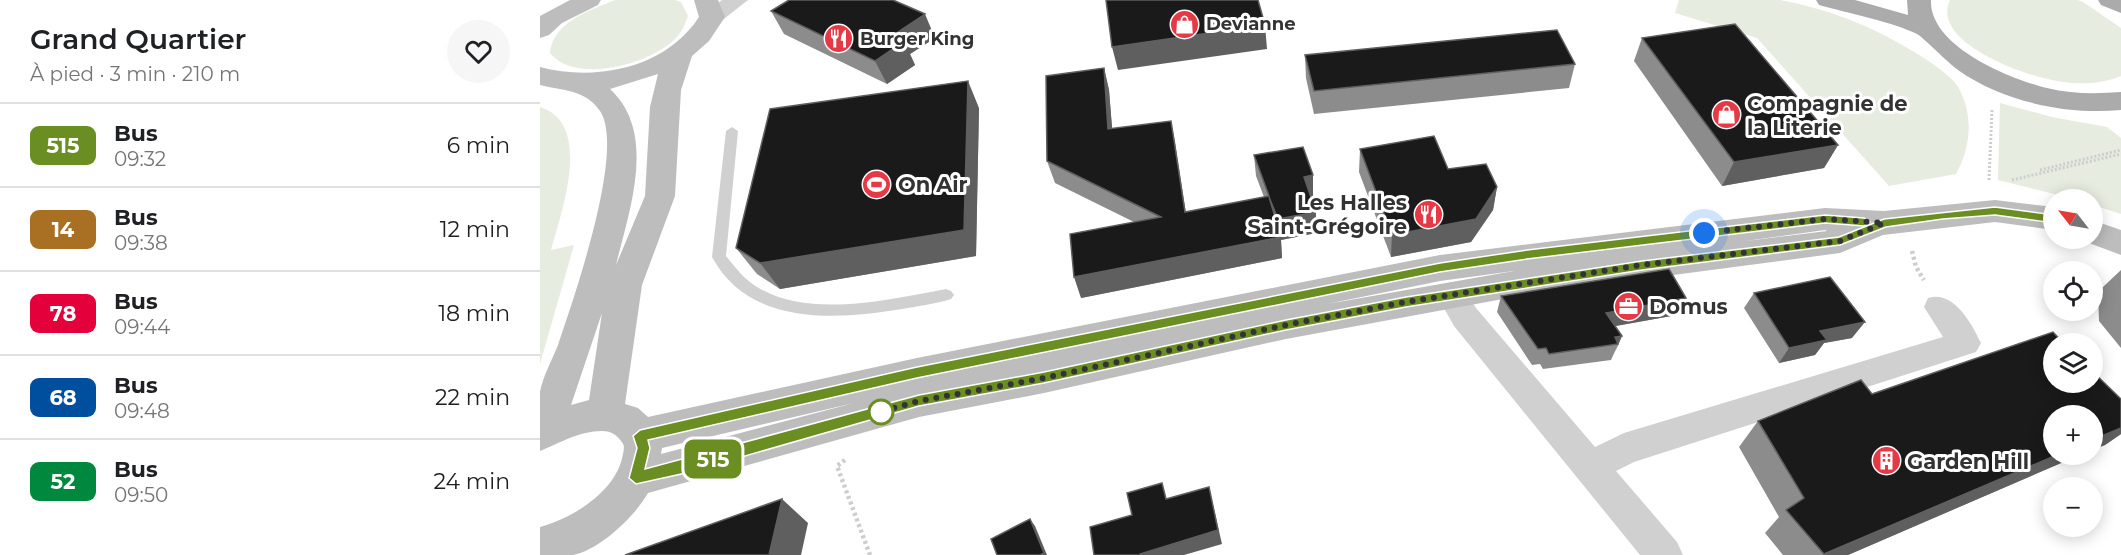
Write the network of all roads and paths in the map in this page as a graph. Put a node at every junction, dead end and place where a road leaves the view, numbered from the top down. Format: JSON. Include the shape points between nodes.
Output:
{"nodes":[{"id":1,"x":589,"y":0,"type":"edge"},
{"id":2,"x":737,"y":0,"type":"edge"},
{"id":3,"x":1828,"y":0,"type":"edge"},
{"id":4,"x":1919,"y":0,"type":"edge"},
{"id":5,"x":2110,"y":0,"type":"edge"},
{"id":6,"x":2121,"y":6,"type":"edge"},
{"id":7,"x":709,"y":8,"type":"edge"},
{"id":8,"x":549,"y":16,"type":"edge"},
{"id":9,"x":1927,"y":29,"type":"junction"},
{"id":10,"x":680,"y":54,"type":"junction"},
{"id":11,"x":540,"y":76,"type":"edge"},
{"id":12,"x":1996,"y":80,"type":"junction"},
{"id":13,"x":585,"y":82,"type":"junction"},
{"id":14,"x":2117,"y":105,"type":"edge"},
{"id":15,"x":732,"y":131,"type":"dead end"},
{"id":16,"x":2121,"y":152,"type":"edge"},
{"id":17,"x":2010,"y":178,"type":"dead end"},
{"id":18,"x":1998,"y":181,"type":"dead end"},
{"id":19,"x":2004,"y":185,"type":"dead end"},
{"id":20,"x":2043,"y":218,"type":"edge"},
{"id":21,"x":1884,"y":223,"type":"junction"},
{"id":22,"x":2103,"y":236,"type":"edge"},
{"id":23,"x":2121,"y":243,"type":"edge"},
{"id":24,"x":1451,"y":294,"type":"junction"},
{"id":25,"x":946,"y":295,"type":"dead end"},
{"id":26,"x":1939,"y":307,"type":"dead end"},
{"id":27,"x":604,"y":415,"type":"junction"},
{"id":28,"x":540,"y":434,"type":"edge"},
{"id":29,"x":640,"y":436,"type":"junction"},
{"id":30,"x":846,"y":459,"type":"dead end"},
{"id":31,"x":1590,"y":468,"type":"junction"},
{"id":32,"x":636,"y":478,"type":"junction"},
{"id":33,"x":541,"y":550,"type":"edge"},
{"id":34,"x":870,"y":555,"type":"edge"},
{"id":35,"x":1664,"y":555,"type":"edge"}],
"edges":[{"from":1,"to":8,"type":"main road"},
{"from":2,"to":7,"type":"street"},
{"from":3,"to":9,"type":"main road"},
{"from":4,"to":9,"type":"main road","via":[[1920,16]]},
{"from":5,"to":6,"type":"main road"},
{"from":7,"to":10,"type":"main road","via":[[702,35]]},
{"from":9,"to":12,"type":"main road","via":[[1956,57]]},
{"from":10,"to":13,"type":"main road","via":[[633,74]]},
{"from":10,"to":27,"type":"main road","via":[[666,83],[661,120],[660,199],[625,284],[613,381]]},
{"from":11,"to":13,"type":"main road"},
{"from":12,"to":14,"type":"main road","via":[[2046,96]]},
{"from":12,"to":18,"type":"path","via":[[1992,94],[1989,180]]},
{"from":13,"to":28,"type":"main road","via":[[610,105],[619,123],[619,188],[578,344]]},
{"from":15,"to":25,"type":"lane","via":[[719,257],[744,287],[787,308],[811,311],[874,307]]},
{"from":16,"to":17,"type":"path"},
{"from":16,"to":19,"type":"path"},
{"from":20,"to":21,"type":"main road","via":[[1995,211]]},
{"from":21,"to":24,"type":"main road","via":[[1840,241]]},
{"from":21,"to":29,"type":"main road","via":[[1825,219],[1440,268],[917,373]]},
{"from":22,"to":23,"type":"main road"},
{"from":24,"to":31,"type":"street","via":[[1465,317]]},
{"from":24,"to":32,"type":"main road","via":[[919,401]]},
{"from":26,"to":31,"type":"street","via":[[1965,343],[1624,449]]},
{"from":27,"to":28,"type":"main road","via":[[573,420]]},
{"from":27,"to":29,"type":"main road","via":[[632,425]]},
{"from":29,"to":32,"type":"main road","via":[[643,448]]},
{"from":30,"to":34,"type":"path","via":[[837,466]]},
{"from":31,"to":35,"type":"street"},
{"from":32,"to":33,"type":"main road","via":[[624,495],[588,527]]}]}
